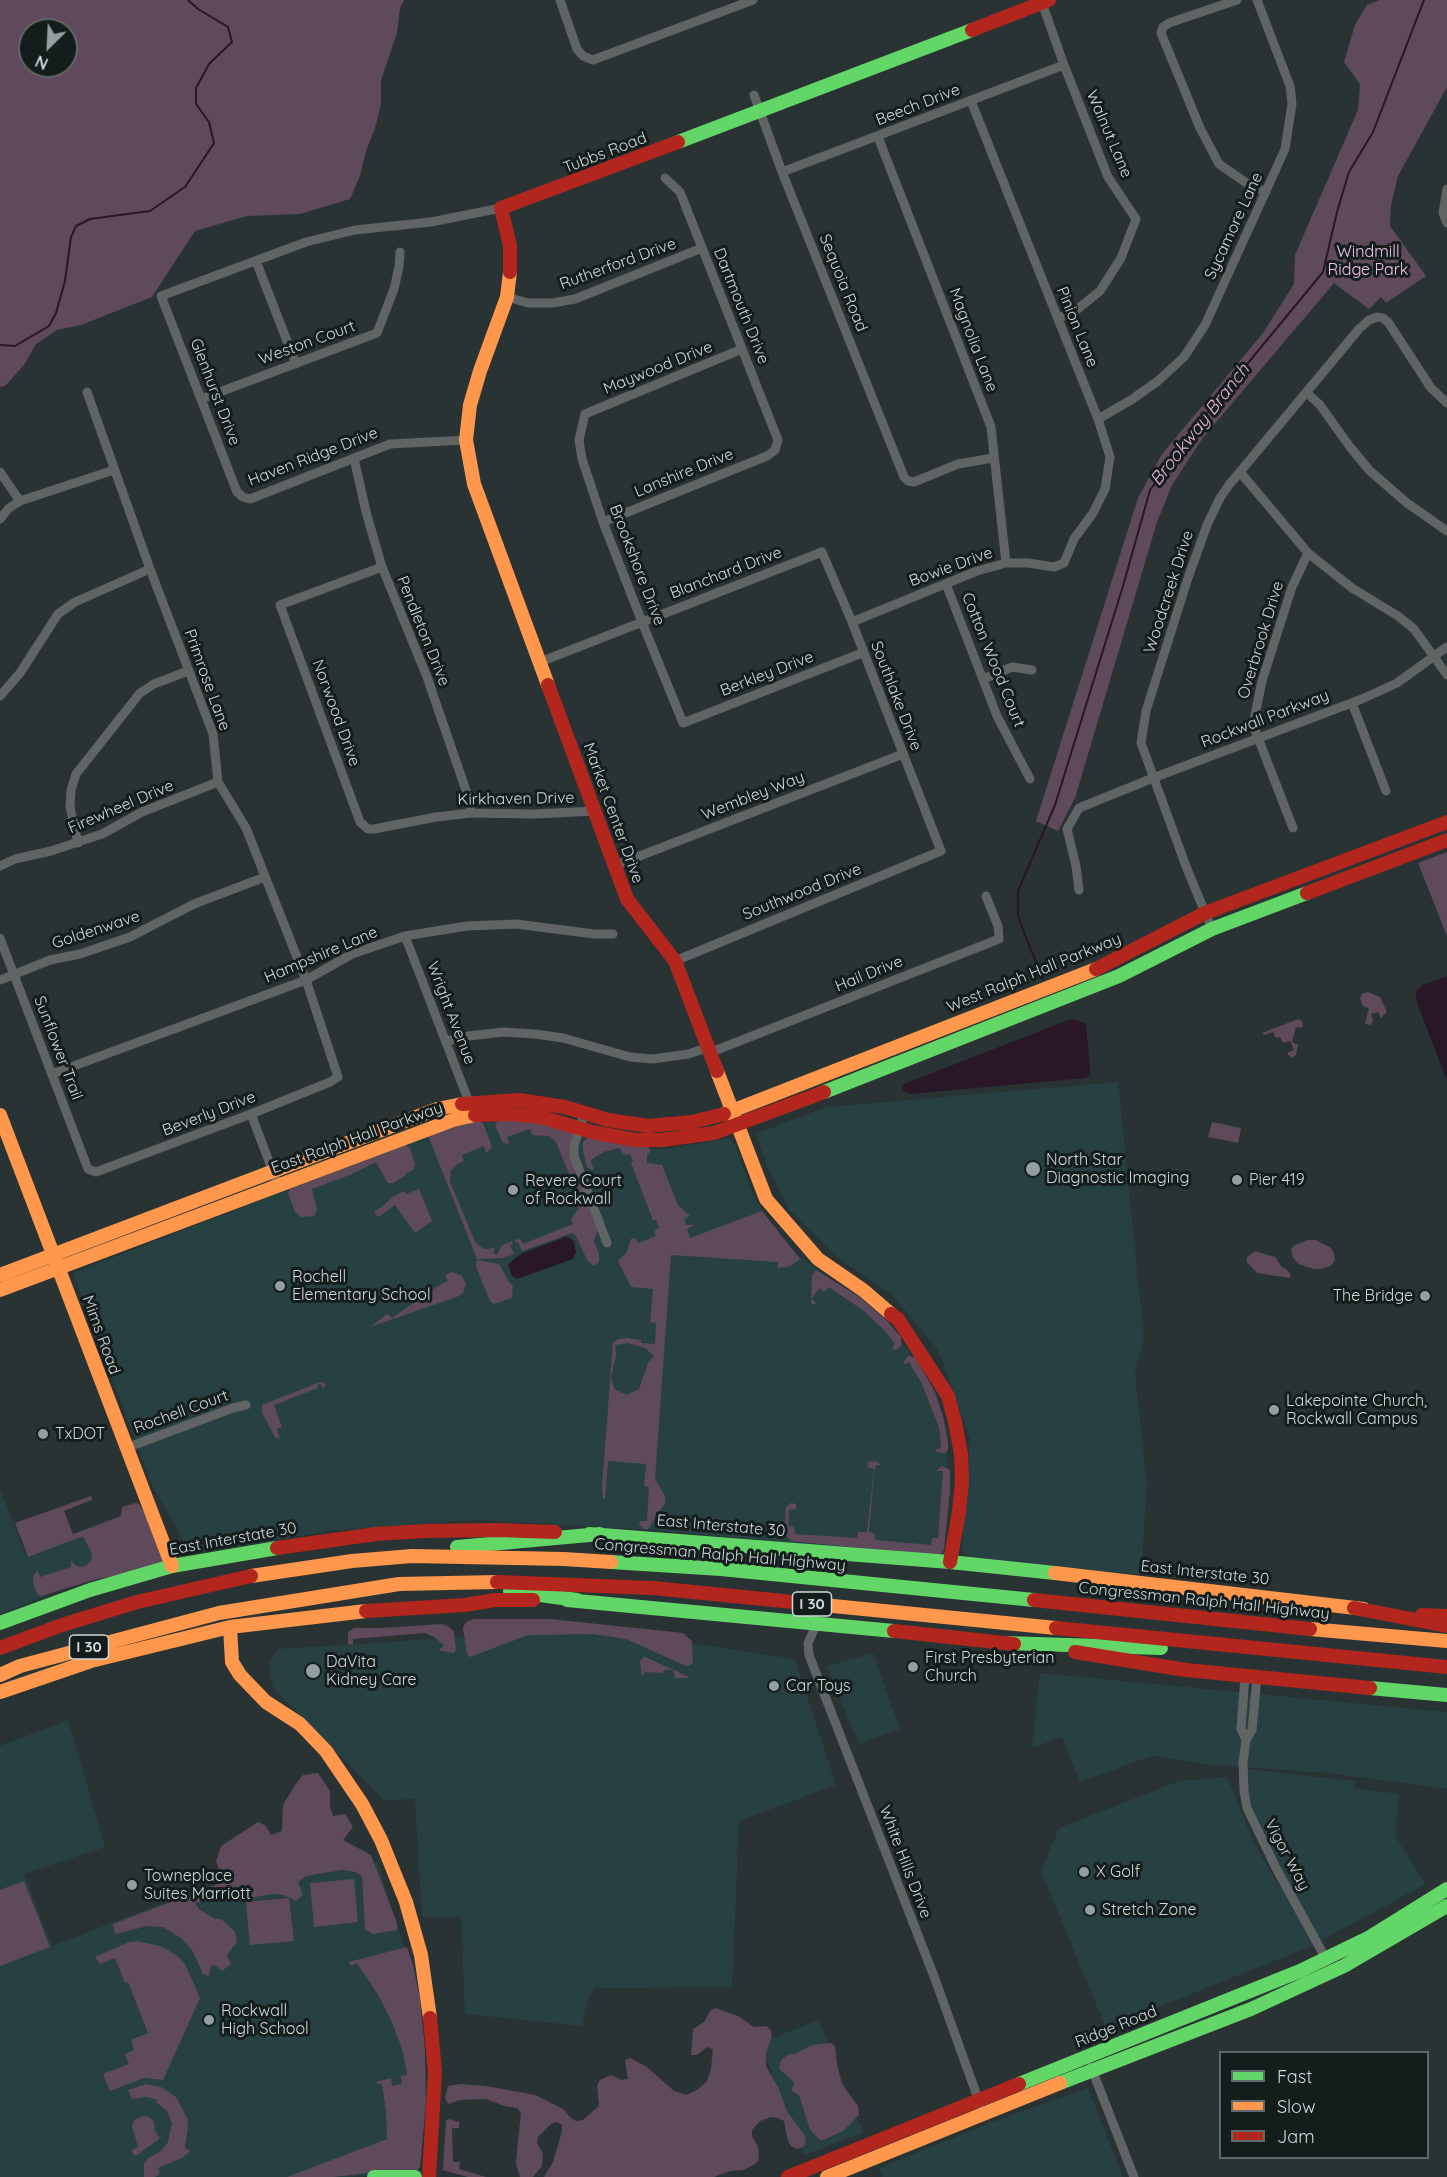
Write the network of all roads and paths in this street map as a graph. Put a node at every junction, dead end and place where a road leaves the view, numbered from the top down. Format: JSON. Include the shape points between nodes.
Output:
{"nodes":[{"id":1,"x":560,"y":0,"type":"edge"},
{"id":2,"x":753,"y":0,"type":"edge"},
{"id":3,"x":1237,"y":0,"type":"edge"},
{"id":4,"x":1257,"y":0,"type":"edge"},
{"id":5,"x":1044,"y":1,"type":"edge"},
{"id":6,"x":1064,"y":65,"type":"junction"},
{"id":7,"x":754,"y":95,"type":"dead end"},
{"id":8,"x":971,"y":101,"type":"junction"},
{"id":9,"x":760,"y":111,"type":"junction"},
{"id":10,"x":878,"y":137,"type":"junction"},
{"id":11,"x":782,"y":172,"type":"junction"},
{"id":12,"x":665,"y":178,"type":"dead end"},
{"id":13,"x":1447,"y":189,"type":"edge"},
{"id":14,"x":1266,"y":192,"type":"junction"},
{"id":15,"x":501,"y":208,"type":"junction"},
{"id":16,"x":1447,"y":223,"type":"edge"},
{"id":17,"x":702,"y":248,"type":"junction"},
{"id":18,"x":400,"y":252,"type":"dead end"},
{"id":19,"x":256,"y":261,"type":"junction"},
{"id":20,"x":161,"y":296,"type":"joint"},
{"id":21,"x":507,"y":297,"type":"junction"},
{"id":22,"x":1058,"y":318,"type":"junction"},
{"id":23,"x":742,"y":349,"type":"junction"},
{"id":24,"x":296,"y":364,"type":"junction"},
{"id":25,"x":87,"y":392,"type":"dead end"},
{"id":26,"x":1307,"y":393,"type":"junction"},
{"id":27,"x":201,"y":399,"type":"junction"},
{"id":28,"x":1447,"y":403,"type":"edge"},
{"id":29,"x":585,"y":414,"type":"joint"},
{"id":30,"x":1098,"y":419,"type":"junction"},
{"id":31,"x":466,"y":440,"type":"junction"},
{"id":32,"x":775,"y":450,"type":"joint"},
{"id":33,"x":354,"y":458,"type":"junction"},
{"id":34,"x":993,"y":458,"type":"junction"},
{"id":35,"x":114,"y":470,"type":"junction"},
{"id":36,"x":0,"y":472,"type":"edge"},
{"id":37,"x":1240,"y":472,"type":"junction"},
{"id":38,"x":243,"y":497,"type":"joint"},
{"id":39,"x":20,"y":501,"type":"junction"},
{"id":40,"x":0,"y":519,"type":"edge"},
{"id":41,"x":603,"y":522,"type":"junction"},
{"id":42,"x":1447,"y":531,"type":"edge"},
{"id":43,"x":822,"y":552,"type":"joint"},
{"id":44,"x":1308,"y":553,"type":"junction"},
{"id":45,"x":1064,"y":562,"type":"joint"},
{"id":46,"x":1006,"y":563,"type":"junction"},
{"id":47,"x":382,"y":567,"type":"junction"},
{"id":48,"x":150,"y":569,"type":"junction"},
{"id":49,"x":946,"y":584,"type":"junction"},
{"id":50,"x":642,"y":622,"type":"junction"},
{"id":51,"x":852,"y":622,"type":"junction"},
{"id":52,"x":1447,"y":647,"type":"edge"},
{"id":53,"x":862,"y":653,"type":"junction"},
{"id":54,"x":1434,"y":657,"type":"junction"},
{"id":55,"x":540,"y":662,"type":"junction"},
{"id":56,"x":1032,"y":670,"type":"dead end"},
{"id":57,"x":188,"y":671,"type":"junction"},
{"id":58,"x":1447,"y":675,"type":"edge"},
{"id":59,"x":983,"y":679,"type":"junction"},
{"id":60,"x":0,"y":696,"type":"edge"},
{"id":61,"x":1352,"y":703,"type":"junction"},
{"id":62,"x":683,"y":723,"type":"joint"},
{"id":63,"x":1258,"y":738,"type":"junction"},
{"id":64,"x":903,"y":754,"type":"junction"},
{"id":65,"x":1030,"y":778,"type":"dead end"},
{"id":66,"x":1153,"y":778,"type":"junction"},
{"id":67,"x":218,"y":782,"type":"junction"},
{"id":68,"x":1386,"y":791,"type":"dead end"},
{"id":69,"x":595,"y":812,"type":"junction"},
{"id":70,"x":471,"y":813,"type":"junction"},
{"id":71,"x":1447,"y":822,"type":"edge"},
{"id":72,"x":1293,"y":828,"type":"dead end"},
{"id":73,"x":368,"y":829,"type":"joint"},
{"id":74,"x":1447,"y":840,"type":"edge"},
{"id":75,"x":78,"y":843,"type":"junction"},
{"id":76,"x":941,"y":851,"type":"joint"},
{"id":77,"x":0,"y":866,"type":"edge"},
{"id":78,"x":614,"y":866,"type":"junction"},
{"id":79,"x":265,"y":877,"type":"junction"},
{"id":80,"x":1079,"y":890,"type":"dead end"},
{"id":81,"x":986,"y":896,"type":"dead end"},
{"id":82,"x":1205,"y":913,"type":"junction"},
{"id":83,"x":1212,"y":929,"type":"junction"},
{"id":84,"x":613,"y":934,"type":"dead end"},
{"id":85,"x":405,"y":936,"type":"junction"},
{"id":86,"x":0,"y":938,"type":"edge"},
{"id":87,"x":675,"y":961,"type":"junction"},
{"id":88,"x":14,"y":974,"type":"junction"},
{"id":89,"x":0,"y":980,"type":"edge"},
{"id":90,"x":306,"y":980,"type":"junction"},
{"id":91,"x":447,"y":1041,"type":"junction"},
{"id":92,"x":708,"y":1051,"type":"junction"},
{"id":93,"x":52,"y":1074,"type":"junction"},
{"id":94,"x":338,"y":1077,"type":"joint"},
{"id":95,"x":469,"y":1102,"type":"junction"},
{"id":96,"x":732,"y":1110,"type":"junction"},
{"id":97,"x":0,"y":1114,"type":"edge"},
{"id":98,"x":251,"y":1114,"type":"junction"},
{"id":99,"x":584,"y":1114,"type":"junction"},
{"id":100,"x":738,"y":1125,"type":"junction"},
{"id":101,"x":580,"y":1128,"type":"junction"},
{"id":102,"x":88,"y":1169,"type":"joint"},
{"id":103,"x":272,"y":1171,"type":"junction"},
{"id":104,"x":278,"y":1185,"type":"junction"},
{"id":105,"x":607,"y":1243,"type":"dead end"},
{"id":106,"x":53,"y":1254,"type":"junction"},
{"id":107,"x":58,"y":1268,"type":"junction"},
{"id":108,"x":0,"y":1275,"type":"edge"},
{"id":109,"x":0,"y":1290,"type":"edge"},
{"id":110,"x":246,"y":1405,"type":"dead end"},
{"id":111,"x":126,"y":1448,"type":"junction"},
{"id":112,"x":600,"y":1534,"type":"junction"},
{"id":113,"x":951,"y":1562,"type":"junction"},
{"id":114,"x":172,"y":1566,"type":"junction"},
{"id":115,"x":283,"y":1570,"type":"junction"},
{"id":116,"x":577,"y":1600,"type":"junction"},
{"id":117,"x":1354,"y":1608,"type":"junction"},
{"id":118,"x":1447,"y":1616,"type":"edge"},
{"id":119,"x":0,"y":1623,"type":"edge"},
{"id":120,"x":178,"y":1623,"type":"junction"},
{"id":121,"x":817,"y":1623,"type":"junction"},
{"id":122,"x":1447,"y":1626,"type":"edge"},
{"id":123,"x":230,"y":1627,"type":"junction"},
{"id":124,"x":1447,"y":1641,"type":"edge"},
{"id":125,"x":1006,"y":1643,"type":"junction"},
{"id":126,"x":0,"y":1648,"type":"edge"},
{"id":127,"x":1251,"y":1648,"type":"junction"},
{"id":128,"x":1447,"y":1667,"type":"edge"},
{"id":129,"x":0,"y":1675,"type":"edge"},
{"id":130,"x":1251,"y":1677,"type":"junction"},
{"id":131,"x":0,"y":1692,"type":"edge"},
{"id":132,"x":1447,"y":1695,"type":"edge"},
{"id":133,"x":1447,"y":1889,"type":"edge"},
{"id":134,"x":1446,"y":1910,"type":"edge"},
{"id":135,"x":1326,"y":1959,"type":"junction"},
{"id":136,"x":1344,"y":1966,"type":"junction"},
{"id":137,"x":1087,"y":2056,"type":"junction"},
{"id":138,"x":1093,"y":2071,"type":"junction"},
{"id":139,"x":980,"y":2107,"type":"junction"},
{"id":140,"x":823,"y":2173,"type":"edge"},
{"id":141,"x":374,"y":2177,"type":"edge"},
{"id":142,"x":416,"y":2177,"type":"edge"},
{"id":143,"x":429,"y":2177,"type":"edge"},
{"id":144,"x":788,"y":2177,"type":"edge"},
{"id":145,"x":1134,"y":2177,"type":"edge"}],
"edges":[{"from":1,"to":2,"type":"street","via":[[577,49],[593,60]]},
{"from":3,"to":14,"type":"street","via":[[1169,23],[1161,33],[1219,164]]},
{"from":4,"to":14,"type":"street","name":"Sycamore Lane","via":[[1292,97],[1285,149]]},
{"from":5,"to":6,"type":"street","name":"Walnut Lane"},
{"from":5,"to":9,"type":"main road","name":"Tubbs Road"},
{"from":6,"to":8,"type":"street","name":"Beech Drive"},
{"from":6,"to":22,"type":"street","name":"Walnut Lane","via":[[1108,177],[1136,219],[1121,258],[1100,291],[1074,312]]},
{"from":7,"to":9,"type":"street","name":"Sequoia Road"},
{"from":8,"to":10,"type":"street","name":"Beech Drive"},
{"from":8,"to":22,"type":"street","name":"Pinion Lane"},
{"from":9,"to":11,"type":"street","name":"Sequoia Road"},
{"from":9,"to":15,"type":"main road","name":"Tubbs Road"},
{"from":10,"to":11,"type":"street","name":"Beech Drive"},
{"from":10,"to":34,"type":"street","name":"Magnolia Lane","via":[[991,427]]},
{"from":11,"to":34,"type":"street","name":"Sequoia Road","via":[[904,477],[914,482],[958,464]]},
{"from":12,"to":17,"type":"street","name":"Dartmouth Drive","via":[[680,192]]},
{"from":13,"to":16,"type":"street","via":[[1443,213]]},
{"from":14,"to":30,"type":"street","name":"Sycamore Lane","via":[[1205,325],[1184,357],[1140,394]]},
{"from":15,"to":19,"type":"street","name":"Tubbs Road","via":[[431,222],[355,230],[306,242]]},
{"from":15,"to":21,"type":"main road","name":"Market Center Drive","via":[[510,246]]},
{"from":17,"to":21,"type":"street","name":"Rutherford Drive","via":[[575,299],[528,303]]},
{"from":17,"to":23,"type":"street","name":"Dartmouth Drive"},
{"from":18,"to":24,"type":"street","name":"Weston Court","via":[[394,289],[376,333]]},
{"from":19,"to":20,"type":"street","name":"Tubbs Road"},
{"from":19,"to":24,"type":"street"},
{"from":20,"to":27,"type":"street","name":"Glenhurst Drive"},
{"from":21,"to":31,"type":"main road","name":"Market Center Drive","via":[[477,379]]},
{"from":22,"to":30,"type":"street","name":"Pinion Lane"},
{"from":23,"to":29,"type":"street","name":"Maywood Drive"},
{"from":23,"to":32,"type":"street","name":"Dartmouth Drive","via":[[778,440]]},
{"from":24,"to":27,"type":"street","name":"Weston Court"},
{"from":25,"to":35,"type":"street","name":"Primrose Lane"},
{"from":26,"to":28,"type":"street","name":"Woodcreek Drive","via":[[1359,329],[1377,317],[1383,318],[1397,334],[1431,388]]},
{"from":26,"to":37,"type":"street","name":"Woodcreek Drive"},
{"from":26,"to":42,"type":"street","via":[[1370,471]]},
{"from":27,"to":38,"type":"street","name":"Glenhurst Drive","via":[[237,492]]},
{"from":29,"to":41,"type":"street","name":"Brookshore Drive","via":[[580,449]]},
{"from":30,"to":45,"type":"street","name":"Pinion Lane","via":[[1110,457],[1105,489]]},
{"from":31,"to":33,"type":"street","name":"Haven Ridge Drive","via":[[390,444]]},
{"from":31,"to":55,"type":"main road","name":"Market Center Drive","via":[[474,484]]},
{"from":32,"to":41,"type":"street","name":"Lanshire Drive"},
{"from":33,"to":38,"type":"street","name":"Haven Ridge Drive","via":[[250,499]]},
{"from":33,"to":47,"type":"street","name":"Pendleton Drive"},
{"from":34,"to":46,"type":"street","name":"Magnolia Lane"},
{"from":35,"to":39,"type":"street"},
{"from":35,"to":48,"type":"street","name":"Primrose Lane"},
{"from":36,"to":39,"type":"street"},
{"from":37,"to":44,"type":"street"},
{"from":37,"to":66,"type":"street","name":"Woodcreek Drive","via":[[1220,498],[1207,525],[1146,711],[1141,743]]},
{"from":39,"to":40,"type":"street"},
{"from":41,"to":50,"type":"street","name":"Brookshore Drive"},
{"from":43,"to":50,"type":"street","name":"Blanchard Drive"},
{"from":43,"to":51,"type":"street","name":"Southlake Drive"},
{"from":44,"to":54,"type":"street","via":[[1414,629]]},
{"from":44,"to":63,"type":"street","name":"Overbrook Drive","via":[[1292,587],[1262,681],[1254,720]]},
{"from":45,"to":46,"type":"street","name":"Bowie Drive","via":[[1054,567]]},
{"from":46,"to":49,"type":"street","name":"Bowie Drive"},
{"from":47,"to":70,"type":"street","name":"Pendleton Drive","via":[[427,677]]},
{"from":47,"to":73,"type":"street","name":"Norwood Drive","via":[[280,605],[360,822]]},
{"from":48,"to":57,"type":"street","name":"Primrose Lane"},
{"from":48,"to":60,"type":"street","via":[[75,602],[58,614],[20,673]]},
{"from":49,"to":51,"type":"street","name":"Bowie Drive"},
{"from":49,"to":59,"type":"street","name":"Cotton Wood Court"},
{"from":50,"to":55,"type":"street","name":"Blanchard Drive"},
{"from":50,"to":62,"type":"street","name":"Brookshore Drive"},
{"from":51,"to":53,"type":"street","name":"Southlake Drive"},
{"from":52,"to":54,"type":"street","name":"Rockwall Parkway"},
{"from":53,"to":62,"type":"street","name":"Berkley Drive"},
{"from":53,"to":64,"type":"street","name":"Southlake Drive"},
{"from":54,"to":58,"type":"street"},
{"from":54,"to":61,"type":"street","name":"Rockwall Parkway","via":[[1396,683]]},
{"from":55,"to":69,"type":"main road","name":"Market Center Drive"},
{"from":56,"to":59,"type":"street","via":[[1012,667]]},
{"from":57,"to":67,"type":"street","name":"Primrose Lane","via":[[213,734]]},
{"from":57,"to":75,"type":"street","via":[[140,693],[76,774],[70,807]]},
{"from":59,"to":65,"type":"street","name":"Cotton Wood Court","via":[[997,716]]},
{"from":61,"to":63,"type":"street","name":"Rockwall Parkway"},
{"from":61,"to":68,"type":"street"},
{"from":63,"to":66,"type":"street","name":"Rockwall Parkway"},
{"from":63,"to":72,"type":"street","name":"Overbrook Drive"},
{"from":64,"to":76,"type":"street","name":"Southlake Drive"},
{"from":64,"to":78,"type":"street","name":"Wembley Way"},
{"from":66,"to":80,"type":"street","name":"Rockwall Parkway","via":[[1086,804],[1074,815],[1067,829]]},
{"from":66,"to":82,"type":"street","name":"Woodcreek Drive"},
{"from":67,"to":75,"type":"street","name":"Firewheel Drive","via":[[141,812]]},
{"from":67,"to":79,"type":"street","name":"Primrose Lane","via":[[246,828]]},
{"from":69,"to":70,"type":"street","name":"Kirkhaven Drive"},
{"from":69,"to":78,"type":"main road","name":"Market Center Drive"},
{"from":70,"to":73,"type":"street","name":"Kirkhaven Drive"},
{"from":71,"to":82,"type":"main road","name":"West Ralph Hall Parkway"},
{"from":74,"to":83,"type":"main road","name":"West Ralph Hall Parkway"},
{"from":75,"to":77,"type":"street","name":"Firewheel Drive"},
{"from":76,"to":87,"type":"street","name":"Southwood Drive"},
{"from":78,"to":87,"type":"main road","name":"Market Center Drive","via":[[627,899]]},
{"from":79,"to":88,"type":"street","name":"Goldenwave","via":[[194,904],[130,937]]},
{"from":79,"to":90,"type":"street","name":"Primrose Lane"},
{"from":81,"to":92,"type":"street","name":"Hail Drive","via":[[999,939]]},
{"from":82,"to":83,"type":"street","name":"Woodcreek Drive"},
{"from":82,"to":96,"type":"main road","name":"West Ralph Hall Parkway","via":[[1095,969]]},
{"from":83,"to":100,"type":"main road","name":"West Ralph Hall Parkway","via":[[1119,976]]},
{"from":84,"to":85,"type":"street","name":"Hampshire Lane","via":[[516,924],[467,926]]},
{"from":85,"to":90,"type":"street","name":"Hampshire Lane","via":[[352,954]]},
{"from":85,"to":91,"type":"street","name":"Wright Avenue"},
{"from":86,"to":88,"type":"street","name":"Sunflower Trail"},
{"from":87,"to":92,"type":"main road","name":"Market Center Drive"},
{"from":88,"to":89,"type":"street","name":"Goldenwave"},
{"from":88,"to":93,"type":"street","name":"Sunflower Trail"},
{"from":90,"to":93,"type":"street","name":"Hampshire Lane"},
{"from":90,"to":94,"type":"street","name":"Primrose Lane"},
{"from":91,"to":92,"type":"street","via":[[503,1032],[563,1038],[630,1057],[653,1059]]},
{"from":91,"to":95,"type":"street","name":"Wright Avenue"},
{"from":92,"to":96,"type":"main road","name":"Market Center Drive"},
{"from":93,"to":102,"type":"street","name":"Sunflower Trail"},
{"from":94,"to":98,"type":"street","name":"Beverly Drive"},
{"from":95,"to":99,"type":"main road","name":"East Ralph Hall Parkway","via":[[542,1102]]},
{"from":95,"to":103,"type":"main road","name":"East Ralph Hall Parkway","via":[[437,1109]]},
{"from":96,"to":99,"type":"main road","name":"East Ralph Hall Parkway","via":[[692,1122],[648,1125]]},
{"from":96,"to":100,"type":"main road","name":"Market Center Drive"},
{"from":97,"to":106,"type":"main road","name":"Mims Road"},
{"from":98,"to":102,"type":"street","name":"Beverly Drive","via":[[96,1172]]},
{"from":98,"to":103,"type":"street"},
{"from":99,"to":101,"type":"street"},
{"from":100,"to":101,"type":"main road","name":"East Ralph Hall Parkway","via":[[714,1133],[662,1140],[623,1139]]},
{"from":100,"to":113,"type":"main road","name":"Market Center Drive","via":[[766,1199],[818,1259],[898,1319],[948,1396],[961,1454],[962,1480]]},
{"from":101,"to":104,"type":"main road","name":"East Ralph Hall Parkway","via":[[541,1117],[511,1114],[460,1118]]},
{"from":101,"to":105,"type":"street","via":[[574,1156]]},
{"from":103,"to":104,"type":"street"},
{"from":103,"to":106,"type":"main road","name":"East Ralph Hall Parkway"},
{"from":104,"to":107,"type":"main road","name":"East Ralph Hall Parkway"},
{"from":106,"to":107,"type":"main road","name":"Mims Road"},
{"from":106,"to":108,"type":"main road","name":"East Ralph Hall Parkway"},
{"from":107,"to":109,"type":"main road","name":"East Ralph Hall Parkway"},
{"from":107,"to":111,"type":"main road","name":"Mims Road"},
{"from":110,"to":111,"type":"street","name":"Rochell Court"},
{"from":111,"to":114,"type":"main road","name":"Mims Road"},
{"from":112,"to":113,"type":"main road","name":"East Interstate 30"},
{"from":112,"to":114,"type":"main road","name":"East Interstate 30","via":[[497,1530],[376,1534]]},
{"from":112,"to":115,"type":"main road","via":[[360,1556]]},
{"from":113,"to":117,"type":"main road","name":"East Interstate 30"},
{"from":114,"to":119,"type":"main road","name":"East Interstate 30","via":[[90,1590]]},
{"from":115,"to":124,"type":"main road","name":"Congressman Ralph Hall Highway","number":"I 30","via":[[412,1557],[564,1559],[721,1569]]},
{"from":115,"to":126,"type":"main road","name":"Congressman Ralph Hall Highway","number":"I 30","via":[[137,1602]]},
{"from":116,"to":120,"type":"main road","via":[[500,1590],[454,1589],[289,1605]]},
{"from":116,"to":121,"type":"main road"},
{"from":116,"to":123,"type":"main road","via":[[495,1600]]},
{"from":117,"to":118,"type":"main road","name":"East Interstate 30"},
{"from":117,"to":122,"type":"main road"},
{"from":120,"to":127,"type":"main road","number":"I 30","via":[[219,1612],[399,1584],[509,1582],[652,1588]]},
{"from":120,"to":129,"type":"main road","number":"I 30","via":[[20,1666]]},
{"from":121,"to":125,"type":"main road"},
{"from":121,"to":139,"type":"street","name":"White Hills Drive","via":[[808,1643],[809,1655]]},
{"from":123,"to":131,"type":"main road","via":[[91,1661]]},
{"from":123,"to":143,"type":"main road","via":[[232,1662],[240,1675],[266,1702],[300,1724],[326,1751],[362,1804],[406,1902],[421,1955],[433,2043]]},
{"from":125,"to":127,"type":"main road"},
{"from":125,"to":130,"type":"main road"},
{"from":127,"to":128,"type":"main road","number":"I 30"},
{"from":130,"to":132,"type":"main road"},
{"from":130,"to":135,"type":"street","name":"Vigor Way","via":[[1241,1728],[1246,1740],[1243,1768],[1247,1808]]},
{"from":133,"to":135,"type":"main road","name":"Ridge Road"},
{"from":134,"to":136,"type":"main road","name":"Ridge Road"},
{"from":135,"to":136,"type":"street"},
{"from":135,"to":137,"type":"main road","name":"Ridge Road"},
{"from":136,"to":138,"type":"main road","name":"Ridge Road","via":[[1251,2009]]},
{"from":137,"to":138,"type":"street"},
{"from":137,"to":139,"type":"main road","name":"Ridge Road"},
{"from":138,"to":139,"type":"main road","name":"Ridge Road"},
{"from":138,"to":145,"type":"street"},
{"from":139,"to":140,"type":"main road","name":"Ridge Road"},
{"from":140,"to":144,"type":"main road","name":"Ridge Road"},
{"from":141,"to":142,"type":"main road"}]}
